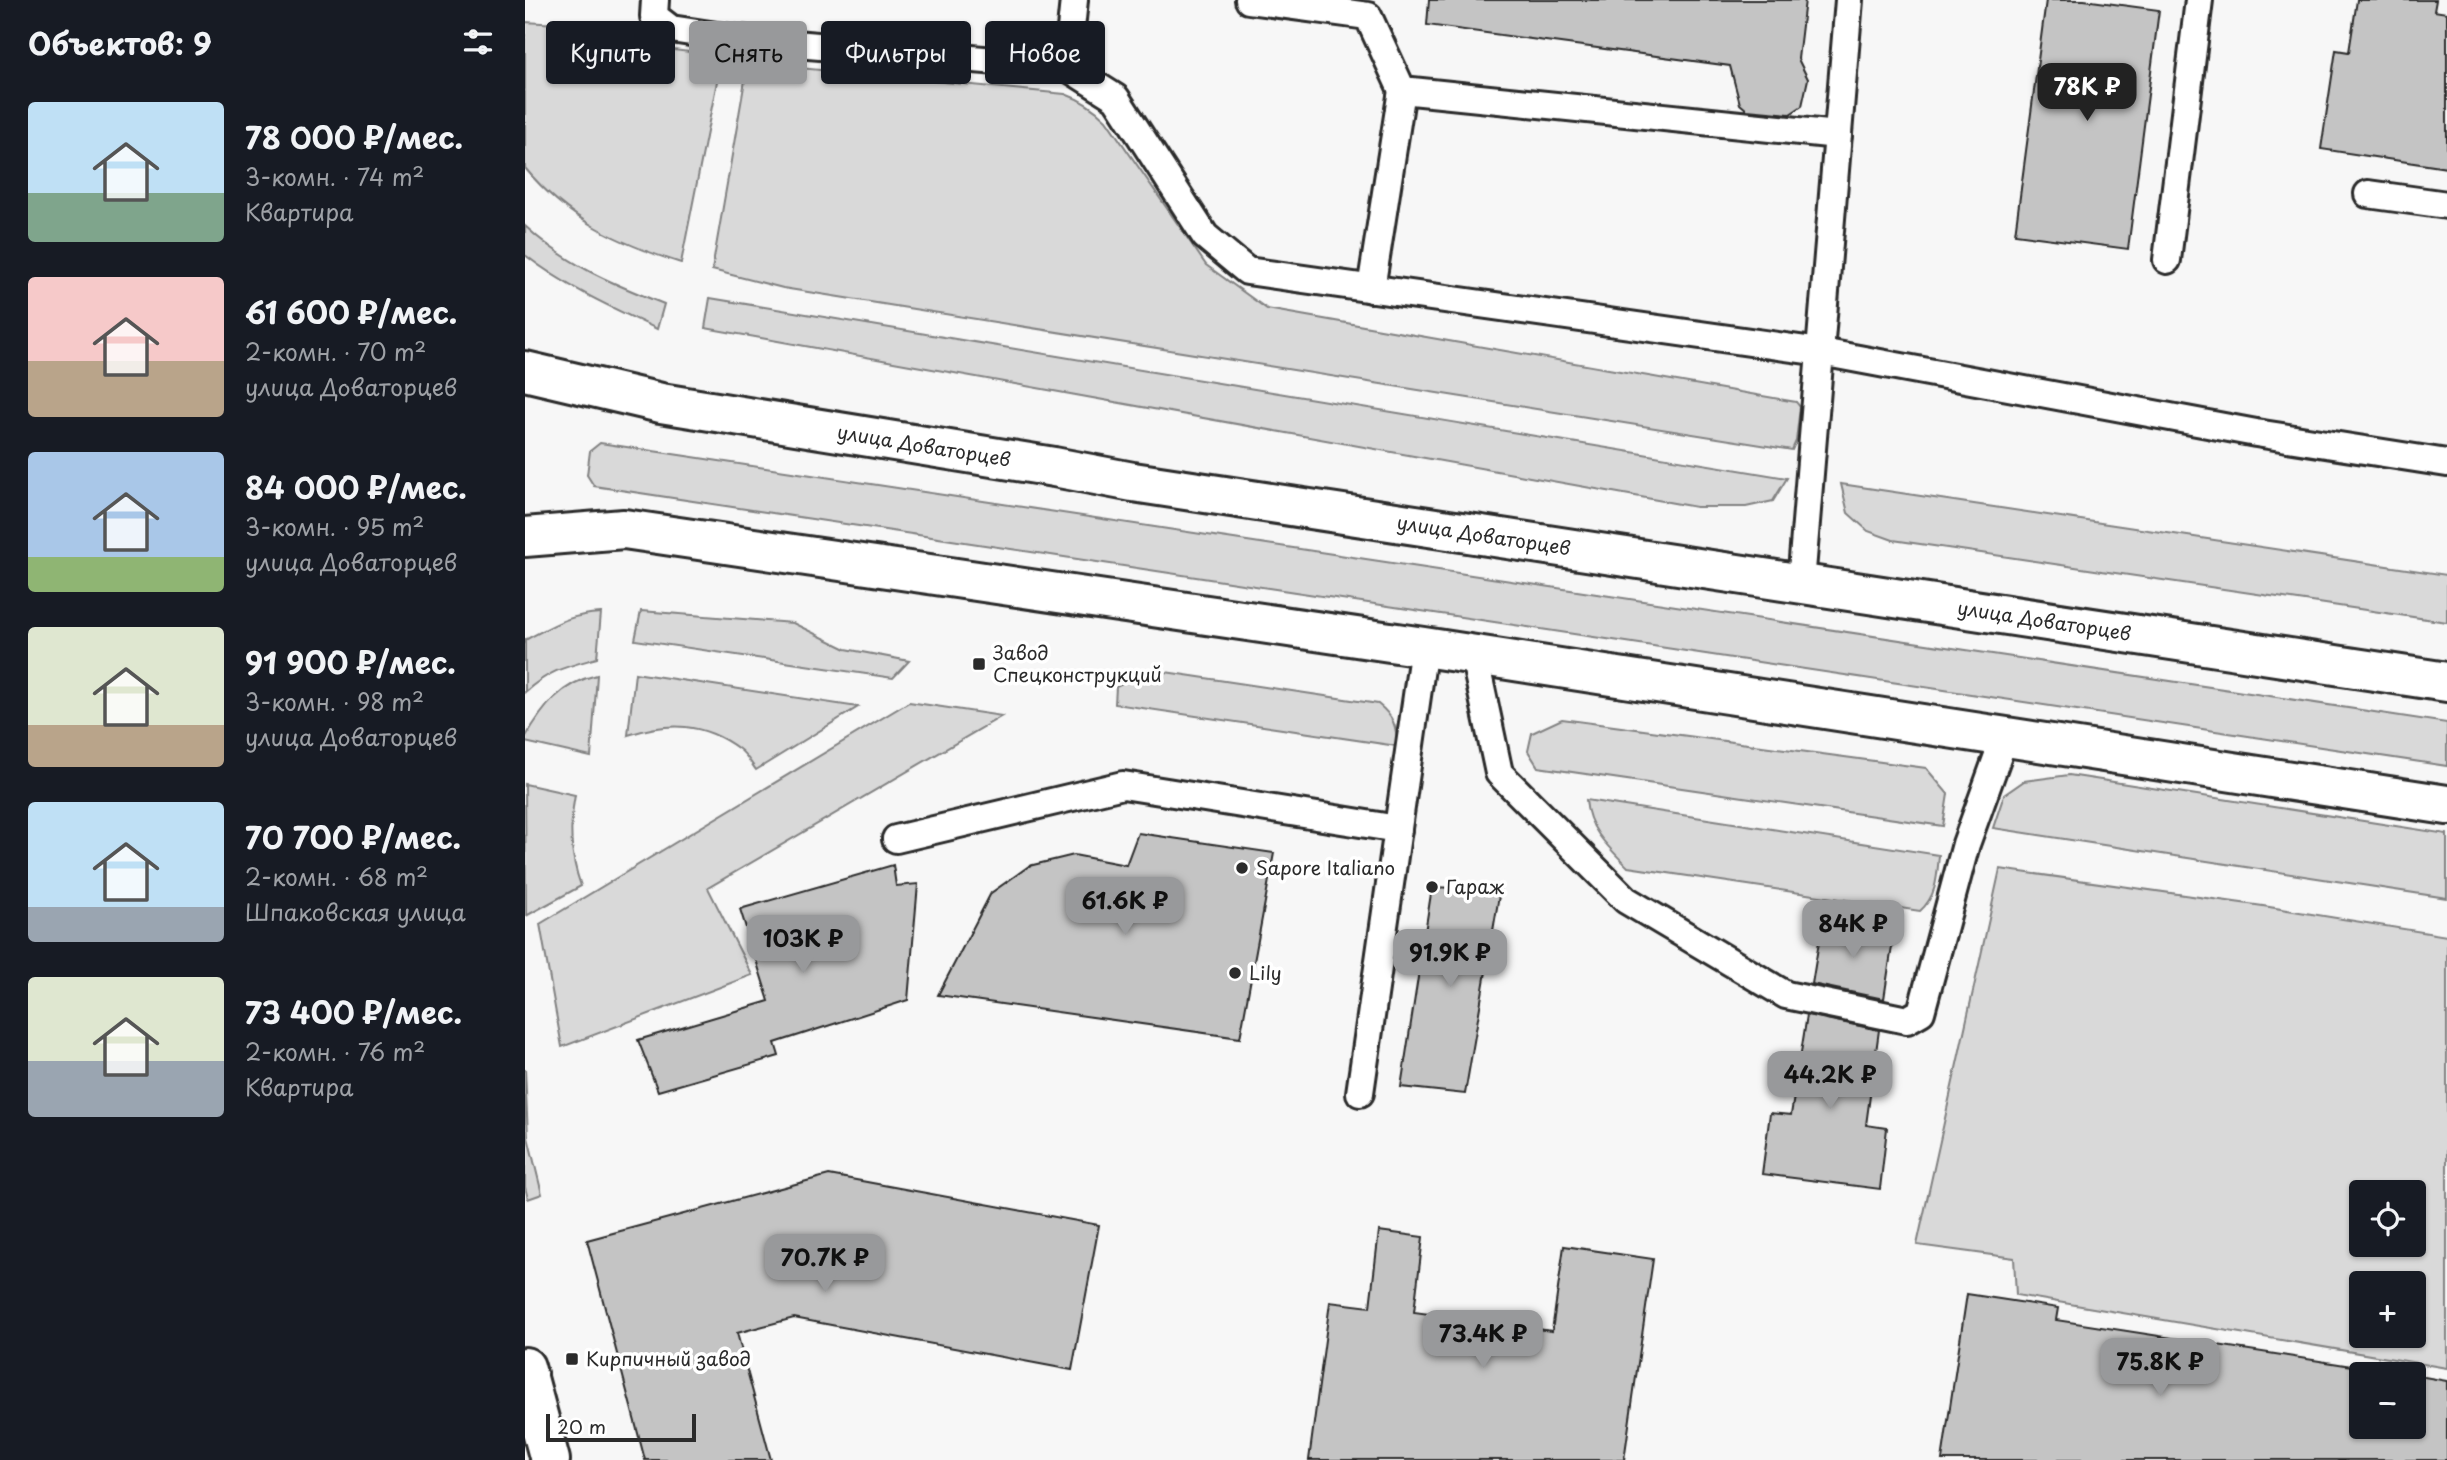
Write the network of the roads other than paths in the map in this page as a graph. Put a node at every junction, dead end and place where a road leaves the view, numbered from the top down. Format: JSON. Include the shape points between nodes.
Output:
{"nodes":[{"id":1,"x":655,"y":0,"type":"edge"},
{"id":2,"x":1074,"y":0,"type":"edge"},
{"id":3,"x":1249,"y":0,"type":"edge"},
{"id":4,"x":1849,"y":0,"type":"edge"},
{"id":5,"x":2199,"y":0,"type":"edge"},
{"id":6,"x":1072,"y":21,"type":"edge"},
{"id":7,"x":985,"y":60,"type":"edge"},
{"id":8,"x":1094,"y":84,"type":"edge"},
{"id":9,"x":1402,"y":90,"type":"junction"},
{"id":10,"x":1838,"y":135,"type":"junction"},
{"id":11,"x":2368,"y":194,"type":"dead end"},
{"id":12,"x":2447,"y":205,"type":"edge"},
{"id":13,"x":2167,"y":260,"type":"dead end"},
{"id":14,"x":1371,"y":289,"type":"junction"},
{"id":15,"x":1821,"y":352,"type":"junction"},
{"id":16,"x":525,"y":371,"type":"edge"},
{"id":17,"x":2447,"y":463,"type":"edge"},
{"id":18,"x":525,"y":537,"type":"edge"},
{"id":19,"x":1801,"y":583,"type":"junction"},
{"id":20,"x":1424,"y":647,"type":"junction"},
{"id":21,"x":1475,"y":656,"type":"junction"},
{"id":22,"x":2447,"y":682,"type":"edge"},
{"id":23,"x":2005,"y":736,"type":"junction"},
{"id":24,"x":2447,"y":805,"type":"edge"},
{"id":25,"x":1398,"y":829,"type":"junction"},
{"id":26,"x":896,"y":839,"type":"dead end"},
{"id":27,"x":1360,"y":1093,"type":"dead end"},
{"id":28,"x":525,"y":1367,"type":"edge"},
{"id":29,"x":551,"y":1460,"type":"edge"}],
"edges":[{"from":1,"to":7,"type":"lane","via":[[654,16],[671,29],[736,39]]},
{"from":2,"to":6,"type":"lane"},
{"from":3,"to":9,"type":"lane","via":[[1368,16]]},
{"from":4,"to":10,"type":"lane"},
{"from":5,"to":13,"type":"lane"},
{"from":8,"to":14,"type":"lane","via":[[1116,98],[1205,236],[1247,271]]},
{"from":9,"to":10,"type":"lane"},
{"from":9,"to":14,"type":"lane"},
{"from":10,"to":15,"type":"lane"},
{"from":11,"to":12,"type":"lane"},
{"from":14,"to":15,"type":"lane"},
{"from":15,"to":17,"type":"lane","via":[[2256,433]]},
{"from":15,"to":19,"type":"lane"},
{"from":16,"to":19,"type":"main road","name":"улица Доваторцев","via":[[661,403],[1133,482]]},
{"from":18,"to":20,"type":"main road","via":[[624,529]]},
{"from":19,"to":22,"type":"main road","name":"улица Доваторцев"},
{"from":20,"to":21,"type":"main road"},
{"from":20,"to":25,"type":"lane"},
{"from":21,"to":23,"type":"main road"},
{"from":21,"to":23,"type":"lane","via":[[1499,773],[1626,900],[1786,995],[1907,1020],[1921,1012],[1966,844]]},
{"from":23,"to":24,"type":"main road"},
{"from":25,"to":26,"type":"lane","via":[[1123,785]]},
{"from":25,"to":27,"type":"lane"},
{"from":28,"to":29,"type":"main road"}]}
